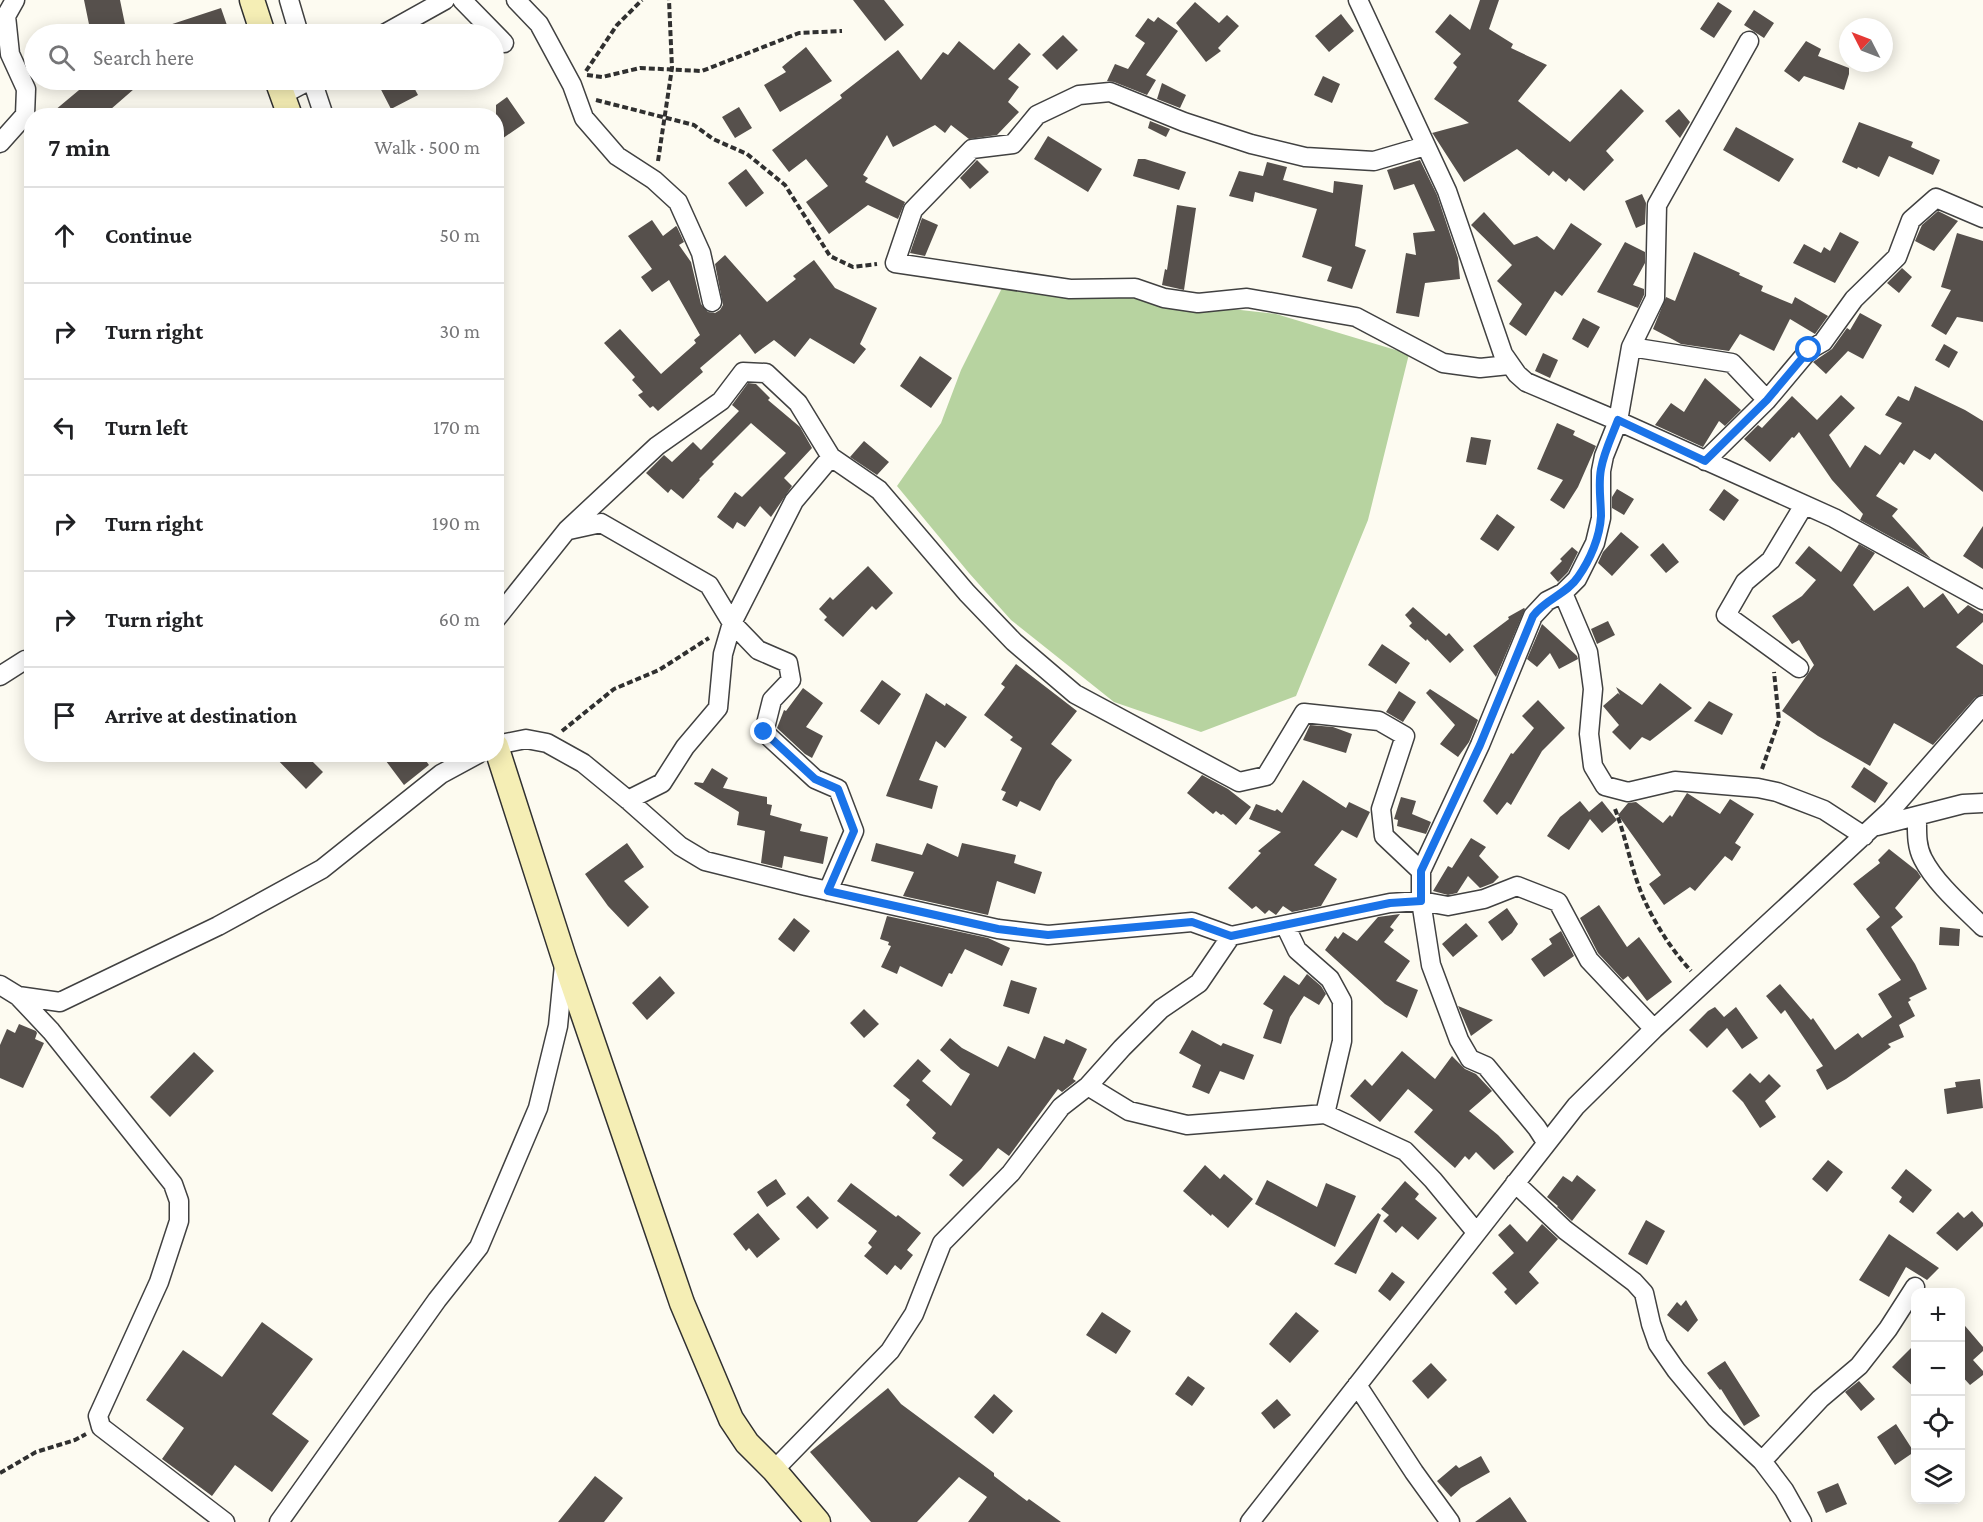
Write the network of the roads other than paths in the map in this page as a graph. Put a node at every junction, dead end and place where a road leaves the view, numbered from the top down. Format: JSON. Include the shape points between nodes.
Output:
{"nodes":[{"id":1,"x":15,"y":0,"type":"edge"},
{"id":2,"x":252,"y":0,"type":"edge"},
{"id":3,"x":289,"y":0,"type":"edge"},
{"id":4,"x":446,"y":0,"type":"edge"},
{"id":5,"x":462,"y":0,"type":"edge"},
{"id":6,"x":516,"y":0,"type":"edge"},
{"id":7,"x":1358,"y":0,"type":"edge"},
{"id":8,"x":260,"y":24,"type":"edge"},
{"id":9,"x":296,"y":24,"type":"edge"},
{"id":10,"x":402,"y":24,"type":"edge"},
{"id":11,"x":485,"y":24,"type":"edge"},
{"id":12,"x":1749,"y":41,"type":"dead end"},
{"id":13,"x":24,"y":85,"type":"edge"},
{"id":14,"x":26,"y":90,"type":"edge"},
{"id":15,"x":315,"y":90,"type":"edge"},
{"id":16,"x":25,"y":108,"type":"edge"},
{"id":17,"x":321,"y":108,"type":"edge"},
{"id":18,"x":24,"y":116,"type":"edge"},
{"id":19,"x":0,"y":143,"type":"edge"},
{"id":20,"x":1425,"y":146,"type":"junction"},
{"id":21,"x":1983,"y":218,"type":"edge"},
{"id":22,"x":712,"y":302,"type":"dead end"},
{"id":23,"x":1631,"y":347,"type":"junction"},
{"id":24,"x":1509,"y":364,"type":"junction"},
{"id":25,"x":1767,"y":400,"type":"junction"},
{"id":26,"x":1618,"y":420,"type":"junction"},
{"id":27,"x":831,"y":457,"type":"junction"},
{"id":28,"x":1705,"y":461,"type":"junction"},
{"id":29,"x":1804,"y":505,"type":"junction"},
{"id":30,"x":567,"y":530,"type":"junction"},
{"id":31,"x":1563,"y":593,"type":"junction"},
{"id":32,"x":1983,"y":600,"type":"edge"},
{"id":33,"x":504,"y":609,"type":"edge"},
{"id":34,"x":732,"y":623,"type":"junction"},
{"id":35,"x":24,"y":661,"type":"edge"},
{"id":36,"x":1799,"y":668,"type":"dead end"},
{"id":37,"x":0,"y":676,"type":"edge"},
{"id":38,"x":1983,"y":705,"type":"edge"},
{"id":39,"x":504,"y":743,"type":"edge"},
{"id":40,"x":463,"y":762,"type":"edge"},
{"id":41,"x":501,"y":762,"type":"edge"},
{"id":42,"x":628,"y":800,"type":"junction"},
{"id":43,"x":1983,"y":803,"type":"edge"},
{"id":44,"x":1917,"y":817,"type":"junction"},
{"id":45,"x":1869,"y":831,"type":"junction"},
{"id":46,"x":1421,"y":871,"type":"junction"},
{"id":47,"x":828,"y":891,"type":"junction"},
{"id":48,"x":1421,"y":901,"type":"junction"},
{"id":49,"x":1285,"y":925,"type":"junction"},
{"id":50,"x":1983,"y":927,"type":"edge"},
{"id":51,"x":1231,"y":936,"type":"junction"},
{"id":52,"x":564,"y":958,"type":"junction"},
{"id":53,"x":0,"y":985,"type":"edge"},
{"id":54,"x":18,"y":996,"type":"junction"},
{"id":55,"x":1654,"y":1029,"type":"junction"},
{"id":56,"x":1088,"y":1086,"type":"junction"},
{"id":57,"x":1325,"y":1114,"type":"junction"},
{"id":58,"x":1546,"y":1142,"type":"junction"},
{"id":59,"x":1515,"y":1182,"type":"junction"},
{"id":60,"x":1476,"y":1232,"type":"junction"},
{"id":61,"x":1915,"y":1287,"type":"dead end"},
{"id":62,"x":1357,"y":1385,"type":"junction"},
{"id":63,"x":1762,"y":1461,"type":"junction"},
{"id":64,"x":774,"y":1470,"type":"junction"},
{"id":65,"x":225,"y":1522,"type":"edge"},
{"id":66,"x":279,"y":1522,"type":"edge"},
{"id":67,"x":818,"y":1522,"type":"edge"},
{"id":68,"x":1250,"y":1522,"type":"edge"},
{"id":69,"x":1450,"y":1522,"type":"edge"},
{"id":70,"x":1802,"y":1522,"type":"edge"}],
"edges":[{"from":1,"to":13,"type":"street","via":[[6,16],[10,54]]},
{"from":2,"to":8,"type":"main road"},
{"from":3,"to":9,"type":"street"},
{"from":4,"to":10,"type":"street"},
{"from":5,"to":11,"type":"street"},
{"from":6,"to":22,"type":"street","via":[[539,24],[572,85],[584,118],[616,156],[654,180],[678,202],[701,253]]},
{"from":7,"to":20,"type":"street"},
{"from":12,"to":23,"type":"street","via":[[1657,204],[1655,298]]},
{"from":14,"to":16,"type":"street"},
{"from":15,"to":17,"type":"street"},
{"from":18,"to":19,"type":"street"},
{"from":20,"to":24,"type":"street","via":[[1447,192]]},
{"from":20,"to":24,"type":"street","via":[[1374,161],[1305,157],[1184,122],[1110,92],[1079,95],[1037,115],[1013,144],[972,149],[913,210],[895,263],[1070,289],[1135,288],[1164,298],[1198,303],[1247,298],[1356,317],[1443,363],[1480,368]]},
{"from":21,"to":25,"type":"street","via":[[1936,198],[1911,220],[1897,257],[1854,299],[1823,342],[1809,350]]},
{"from":23,"to":25,"type":"street","via":[[1732,363]]},
{"from":23,"to":26,"type":"street"},
{"from":24,"to":26,"type":"street","via":[[1526,382]]},
{"from":25,"to":28,"type":"street"},
{"from":26,"to":28,"type":"street"},
{"from":26,"to":31,"type":"street","via":[[1601,471],[1601,518],[1595,543],[1577,579]]},
{"from":27,"to":30,"type":"street","via":[[798,402],[766,373],[743,372],[721,401],[657,446]]},
{"from":27,"to":34,"type":"street","via":[[794,501]]},
{"from":27,"to":46,"type":"street","via":[[879,490],[1014,642],[1075,694],[1239,782],[1266,776],[1304,713],[1379,721],[1405,736],[1381,809],[1384,836]]},
{"from":28,"to":29,"type":"street"},
{"from":29,"to":32,"type":"street"},
{"from":29,"to":36,"type":"street","via":[[1771,560],[1744,582],[1726,615]]},
{"from":30,"to":33,"type":"street"},
{"from":30,"to":34,"type":"street","via":[[601,523],[709,585]]},
{"from":31,"to":45,"type":"street","via":[[1588,652],[1593,689],[1589,734],[1593,766],[1605,786],[1628,792],[1675,782],[1758,788],[1824,810]]},
{"from":31,"to":46,"type":"street","via":[[1547,601],[1533,616],[1480,745]]},
{"from":34,"to":42,"type":"street","via":[[723,654],[718,708],[685,747],[662,783]]},
{"from":34,"to":47,"type":"street","via":[[758,650],[788,663],[791,680],[772,700],[764,732],[815,779],[838,789],[854,831]]},
{"from":35,"to":37,"type":"street"},
{"from":38,"to":45,"type":"street","via":[[1924,775]]},
{"from":39,"to":42,"type":"street","via":[[526,739],[547,743],[583,763]]},
{"from":40,"to":54,"type":"street","via":[[441,774],[322,869],[218,926],[60,1002]]},
{"from":41,"to":52,"type":"main road"},
{"from":42,"to":47,"type":"street","via":[[680,846],[705,861]]},
{"from":43,"to":44,"type":"street"},
{"from":44,"to":45,"type":"street"},
{"from":44,"to":50,"type":"street","via":[[1917,839],[1923,859],[1946,891]]},
{"from":45,"to":55,"type":"street"},
{"from":46,"to":48,"type":"street"},
{"from":47,"to":51,"type":"street","via":[[998,929],[1048,935],[1192,922]]},
{"from":48,"to":49,"type":"street","via":[[1390,903]]},
{"from":48,"to":55,"type":"street","via":[[1448,906],[1484,899],[1517,886],[1558,902],[1588,960]]},
{"from":48,"to":58,"type":"street","via":[[1431,965],[1459,1040],[1470,1059],[1486,1066]]},
{"from":49,"to":51,"type":"street"},
{"from":49,"to":57,"type":"street","via":[[1297,950],[1330,979],[1342,1001],[1342,1041]]},
{"from":51,"to":56,"type":"street","via":[[1199,983],[1161,1009]]},
{"from":52,"to":64,"type":"main road","via":[[686,1313],[731,1419],[747,1443]]},
{"from":52,"to":66,"type":"street","via":[[558,1026],[538,1108],[479,1247]]},
{"from":53,"to":54,"type":"street"},
{"from":54,"to":65,"type":"street","via":[[51,1031],[173,1184],[179,1201],[179,1221],[159,1282],[98,1416],[101,1427]]},
{"from":55,"to":58,"type":"street","via":[[1576,1106]]},
{"from":56,"to":57,"type":"street","via":[[1129,1111],[1187,1125]]},
{"from":56,"to":64,"type":"street","via":[[1061,1107],[1011,1173],[942,1243],[914,1314],[890,1351]]},
{"from":57,"to":60,"type":"street","via":[[1405,1152]]},
{"from":58,"to":59,"type":"street"},
{"from":59,"to":60,"type":"street"},
{"from":59,"to":63,"type":"street","via":[[1565,1230],[1635,1282],[1644,1293],[1658,1344],[1676,1370],[1716,1418]]},
{"from":60,"to":62,"type":"street"},
{"from":61,"to":63,"type":"street","via":[[1860,1366],[1820,1399]]},
{"from":62,"to":68,"type":"street"},
{"from":62,"to":69,"type":"street"},
{"from":63,"to":70,"type":"street"},
{"from":64,"to":67,"type":"main road"}]}
